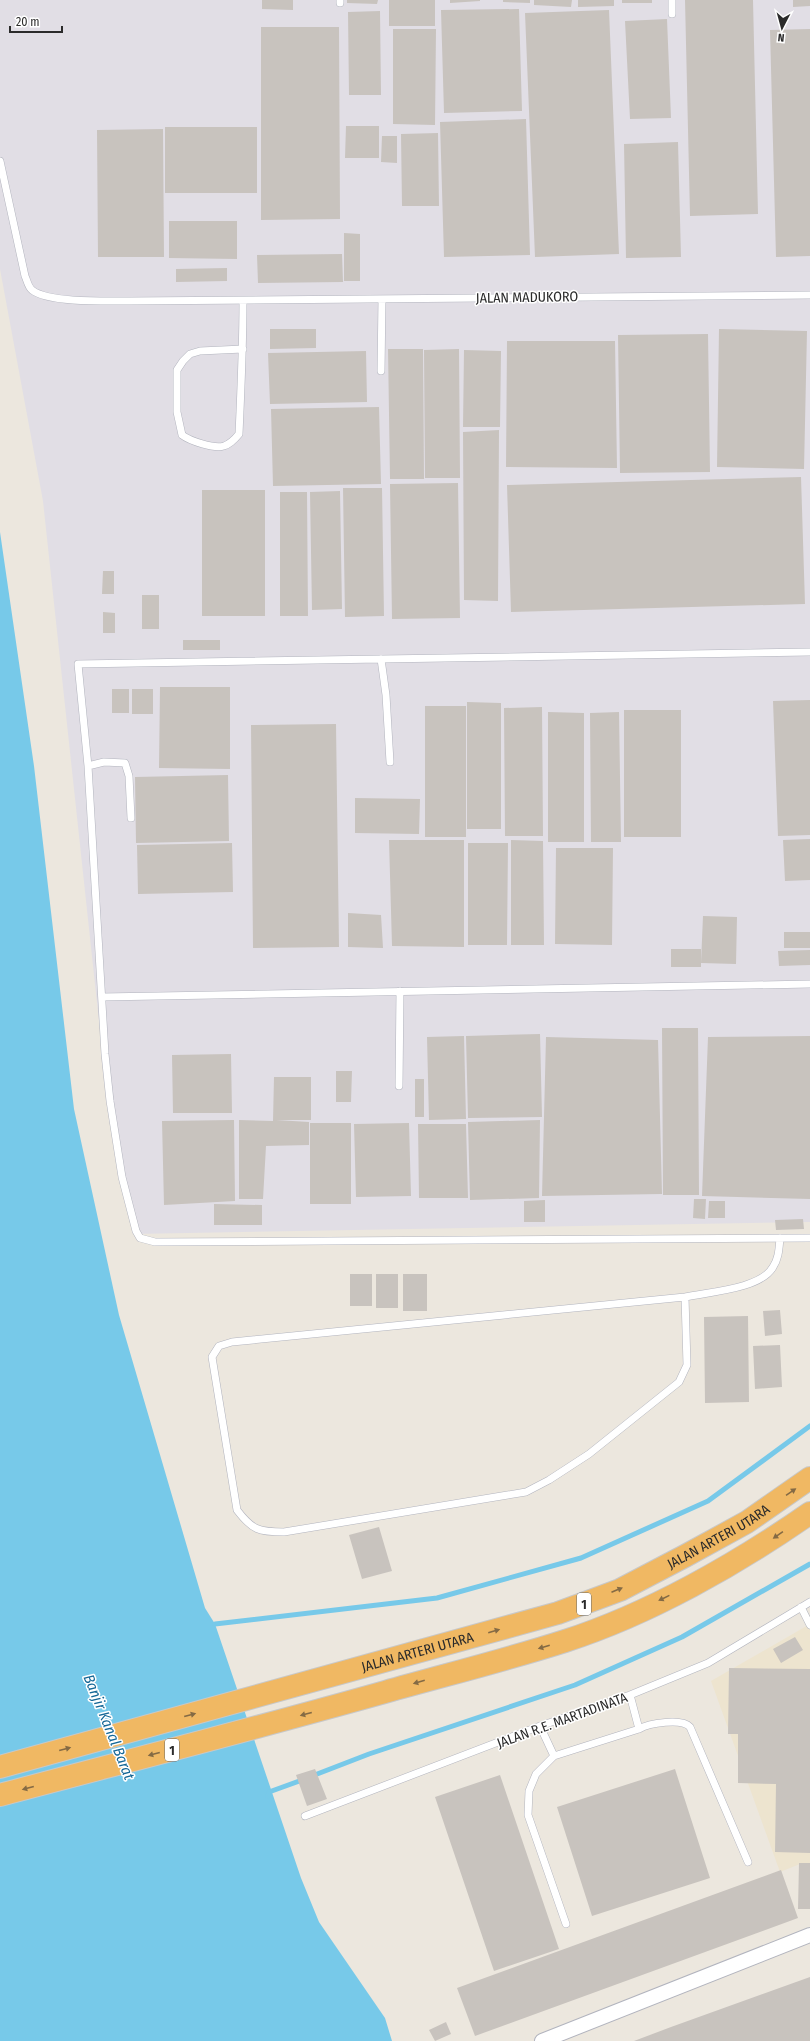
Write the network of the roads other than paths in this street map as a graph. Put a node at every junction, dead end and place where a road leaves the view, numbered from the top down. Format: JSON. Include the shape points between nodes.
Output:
{"nodes":[{"id":1,"x":672,"y":0,"type":"edge"},
{"id":2,"x":672,"y":14,"type":"dead end"},
{"id":3,"x":0,"y":161,"type":"edge"},
{"id":4,"x":810,"y":294,"type":"edge"},
{"id":5,"x":382,"y":299,"type":"junction"},
{"id":6,"x":243,"y":301,"type":"junction"},
{"id":7,"x":243,"y":349,"type":"junction"},
{"id":8,"x":381,"y":371,"type":"dead end"},
{"id":9,"x":810,"y":652,"type":"edge"},
{"id":10,"x":381,"y":659,"type":"junction"},
{"id":11,"x":390,"y":762,"type":"dead end"},
{"id":12,"x":88,"y":766,"type":"junction"},
{"id":13,"x":131,"y":818,"type":"dead end"},
{"id":14,"x":810,"y":984,"type":"edge"},
{"id":15,"x":400,"y":990,"type":"junction"},
{"id":16,"x":102,"y":997,"type":"junction"},
{"id":17,"x":399,"y":1086,"type":"dead end"},
{"id":18,"x":780,"y":1238,"type":"junction"},
{"id":19,"x":810,"y":1238,"type":"edge"},
{"id":20,"x":685,"y":1296,"type":"junction"},
{"id":21,"x":810,"y":1478,"type":"edge"},
{"id":22,"x":810,"y":1513,"type":"edge"},
{"id":23,"x":810,"y":1602,"type":"edge"},
{"id":24,"x":801,"y":1607,"type":"junction"},
{"id":25,"x":810,"y":1625,"type":"edge"},
{"id":26,"x":630,"y":1695,"type":"junction"},
{"id":27,"x":540,"y":1726,"type":"junction"},
{"id":28,"x":639,"y":1729,"type":"junction"},
{"id":29,"x":554,"y":1756,"type":"junction"},
{"id":30,"x":0,"y":1767,"type":"edge"},
{"id":31,"x":0,"y":1795,"type":"edge"},
{"id":32,"x":305,"y":1816,"type":"dead end"},
{"id":33,"x":748,"y":1862,"type":"dead end"},
{"id":34,"x":566,"y":1924,"type":"dead end"},
{"id":35,"x":810,"y":1935,"type":"edge"},
{"id":36,"x":542,"y":2041,"type":"edge"}],
"edges":[{"from":1,"to":2,"type":"lane"},
{"from":3,"to":6,"type":"lane","name":"JALAN MADUKORO","via":[[25,276],[31,289],[44,296],[68,299]]},
{"from":4,"to":5,"type":"lane","name":"JALAN MADUKORO"},
{"from":5,"to":6,"type":"lane","name":"JALAN MADUKORO"},
{"from":5,"to":8,"type":"lane"},
{"from":6,"to":7,"type":"lane"},
{"from":7,"to":7,"type":"lane","via":[[200,351],[190,354],[177,370],[178,412],[182,435],[188,439],[224,446],[234,441],[239,434]]},
{"from":9,"to":10,"type":"lane"},
{"from":10,"to":11,"type":"lane"},
{"from":10,"to":12,"type":"lane","via":[[78,664]]},
{"from":12,"to":13,"type":"lane","via":[[104,762],[125,763],[130,776]]},
{"from":12,"to":16,"type":"lane"},
{"from":14,"to":15,"type":"lane"},
{"from":15,"to":16,"type":"lane"},
{"from":15,"to":17,"type":"lane"},
{"from":16,"to":18,"type":"lane","via":[[110,1101],[122,1177],[136,1231],[140,1238],[147,1241]]},
{"from":18,"to":19,"type":"lane"},
{"from":18,"to":20,"type":"lane","via":[[779,1255],[773,1268],[760,1280]]},
{"from":20,"to":20,"type":"lane","via":[[232,1342],[219,1346],[212,1357],[237,1510],[248,1525],[264,1532],[284,1532],[526,1492],[589,1454],[678,1382],[687,1365]]},
{"from":30,"to":21,"type":"highway","name":"JALAN ARTERI UTARA","number":"1","one_way":true,"via":[[558,1614],[620,1590],[685,1556],[747,1522]]},
{"from":22,"to":31,"type":"highway","name":"JALAN ARTERI UTARA","number":"1","one_way":true,"via":[[762,1546],[701,1581],[630,1615],[566,1640],[344,1704]]},
{"from":23,"to":24,"type":"lane","name":"JALAN R.E. MARTADINATA"},
{"from":24,"to":25,"type":"lane"},
{"from":24,"to":26,"type":"lane","name":"JALAN R.E. MARTADINATA","via":[[708,1663]]},
{"from":26,"to":27,"type":"lane","name":"JALAN R.E. MARTADINATA"},
{"from":26,"to":28,"type":"lane"},
{"from":27,"to":29,"type":"lane"},
{"from":27,"to":32,"type":"lane","name":"JALAN R.E. MARTADINATA"},
{"from":28,"to":29,"type":"lane"},
{"from":28,"to":33,"type":"lane","via":[[653,1723],[684,1724],[690,1727]]},
{"from":29,"to":34,"type":"lane","via":[[536,1774],[529,1791],[528,1815]]},
{"from":35,"to":36,"type":"street"}]}
